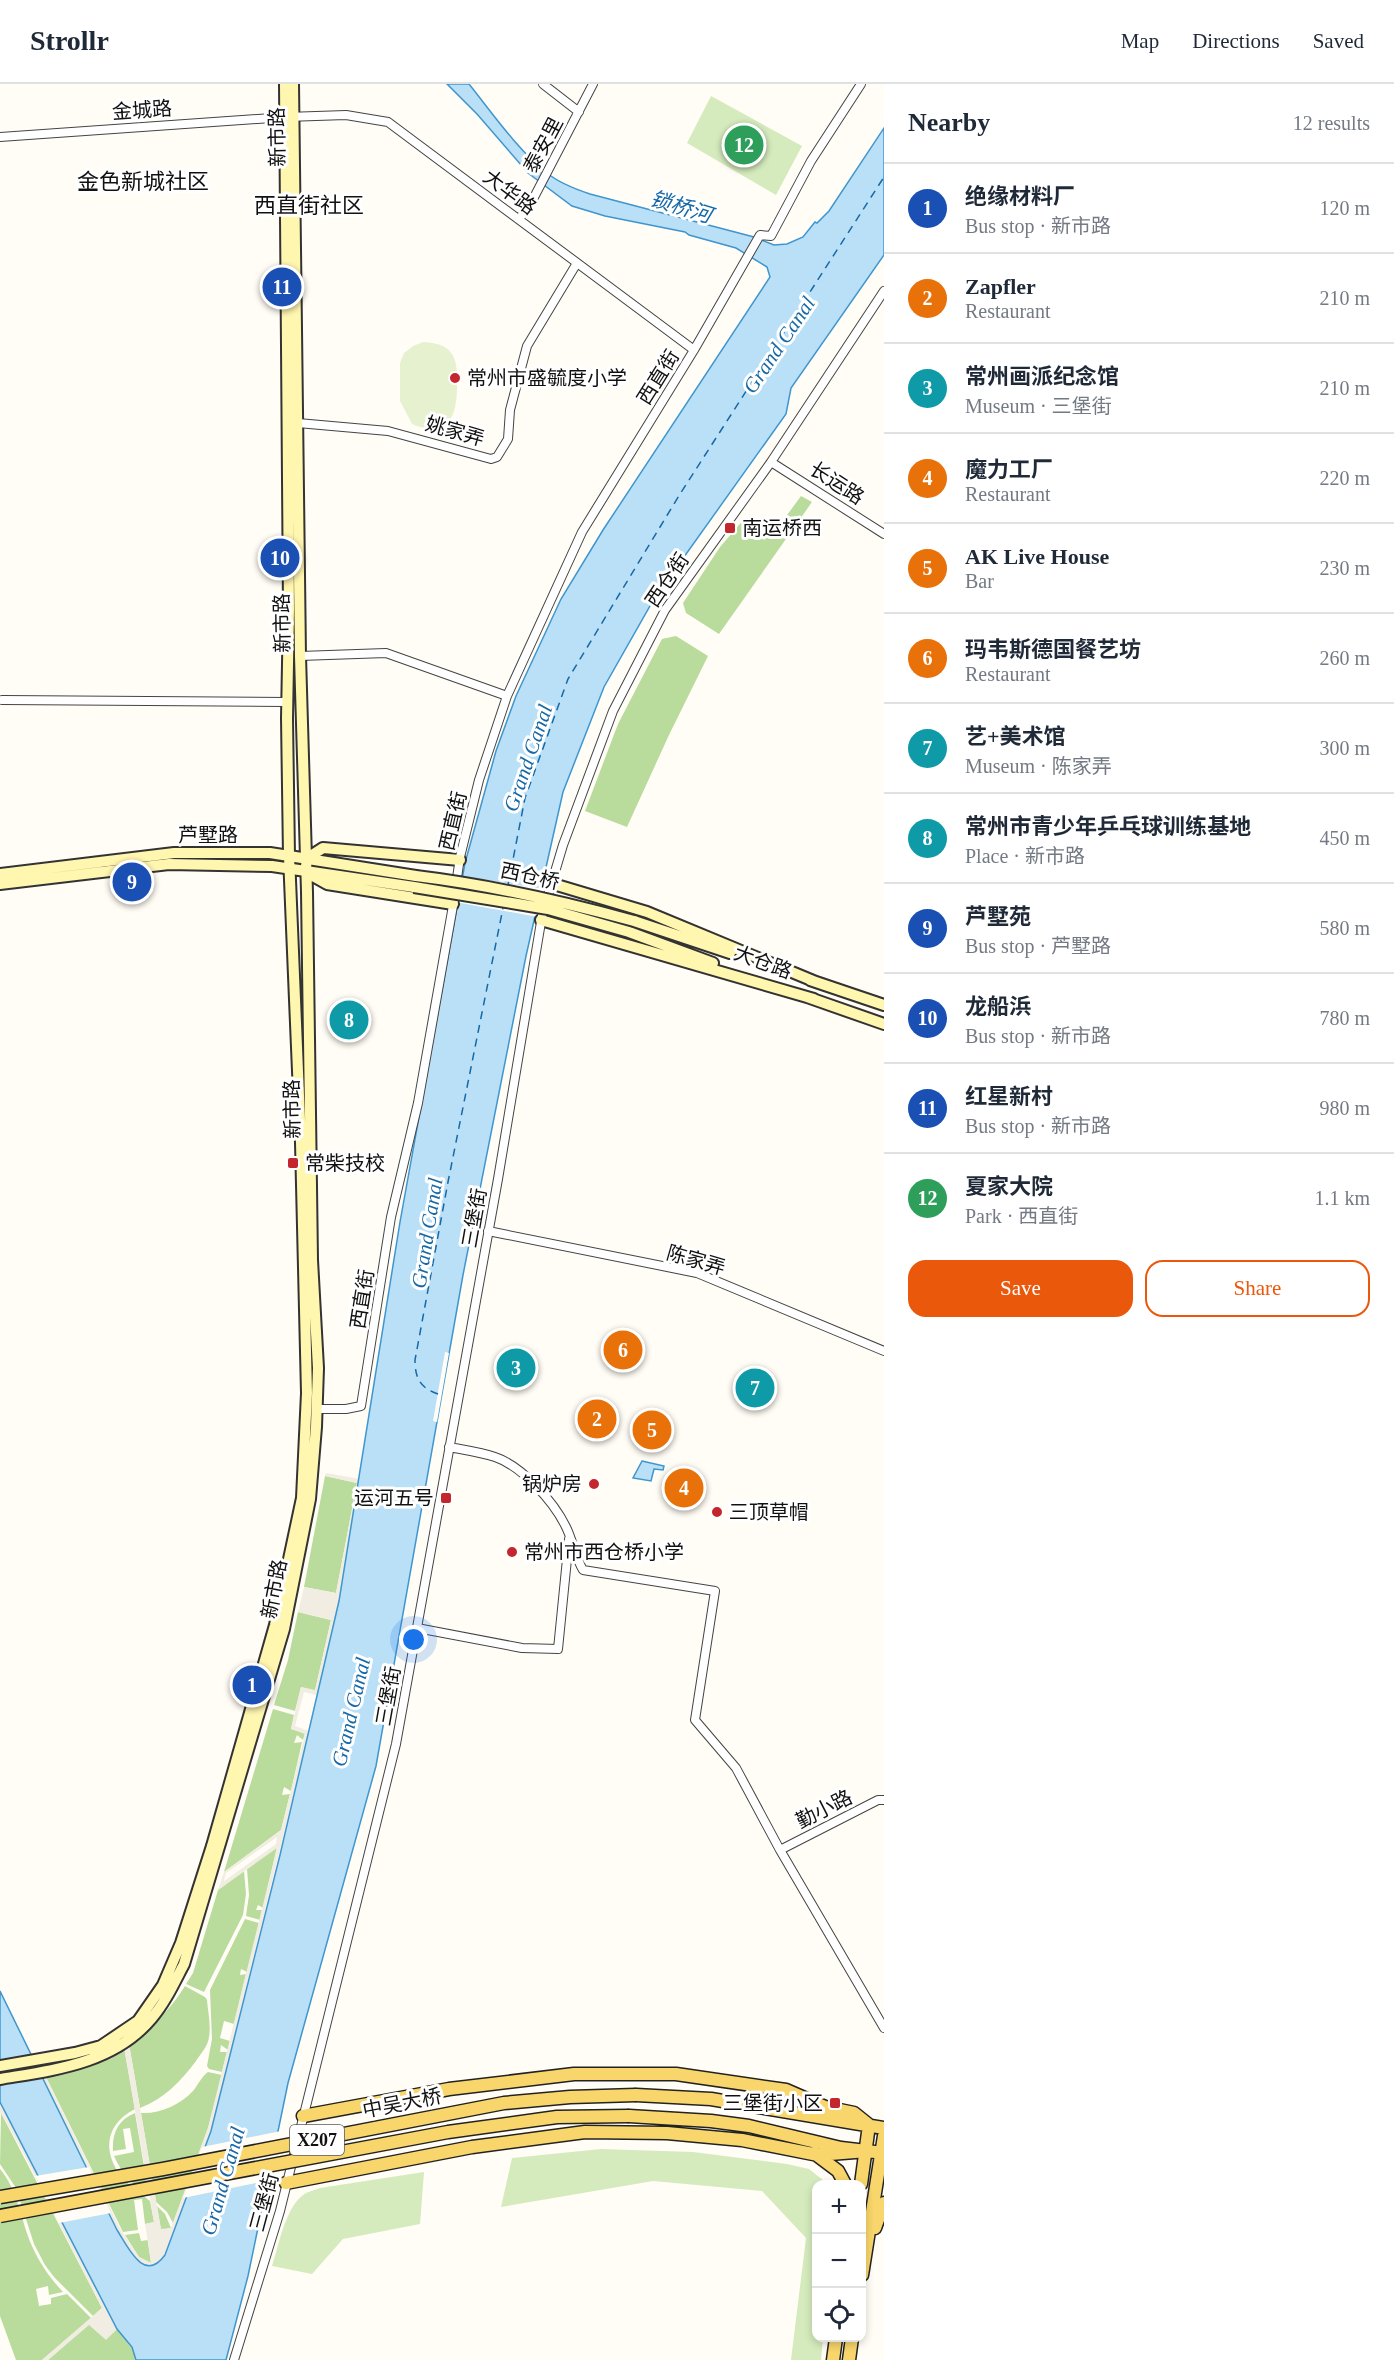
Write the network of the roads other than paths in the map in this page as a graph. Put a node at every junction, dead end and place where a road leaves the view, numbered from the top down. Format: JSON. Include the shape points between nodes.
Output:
{"nodes":[{"id":1,"x":285,"y":84,"type":"edge"},
{"id":2,"x":293,"y":84,"type":"edge"},
{"id":3,"x":543,"y":84,"type":"edge"},
{"id":4,"x":593,"y":84,"type":"edge"},
{"id":5,"x":861,"y":84,"type":"edge"},
{"id":6,"x":579,"y":112,"type":"junction"},
{"id":7,"x":290,"y":117,"type":"junction"},
{"id":8,"x":0,"y":137,"type":"edge"},
{"id":9,"x":519,"y":219,"type":"junction"},
{"id":10,"x":577,"y":263,"type":"junction"},
{"id":11,"x":884,"y":291,"type":"edge"},
{"id":12,"x":694,"y":350,"type":"junction"},
{"id":13,"x":298,"y":423,"type":"junction"},
{"id":14,"x":771,"y":462,"type":"junction"},
{"id":15,"x":884,"y":534,"type":"edge"},
{"id":16,"x":300,"y":656,"type":"junction"},
{"id":17,"x":507,"y":696,"type":"junction"},
{"id":18,"x":2,"y":700,"type":"dead end"},
{"id":19,"x":287,"y":702,"type":"junction"},
{"id":20,"x":289,"y":856,"type":"junction"},
{"id":21,"x":306,"y":859,"type":"junction"},
{"id":22,"x":460,"y":860,"type":"junction"},
{"id":23,"x":290,"y":869,"type":"junction"},
{"id":24,"x":306,"y":872,"type":"junction"},
{"id":25,"x":0,"y":874,"type":"edge"},
{"id":26,"x":415,"y":881,"type":"junction"},
{"id":27,"x":550,"y":882,"type":"junction"},
{"id":28,"x":0,"y":884,"type":"edge"},
{"id":29,"x":453,"y":904,"type":"junction"},
{"id":30,"x":541,"y":920,"type":"junction"},
{"id":31,"x":634,"y":921,"type":"joint"},
{"id":32,"x":629,"y":932,"type":"joint"},
{"id":33,"x":816,"y":982,"type":"junction"},
{"id":34,"x":814,"y":999,"type":"junction"},
{"id":35,"x":884,"y":1005,"type":"edge"},
{"id":36,"x":884,"y":1024,"type":"edge"},
{"id":37,"x":488,"y":1231,"type":"junction"},
{"id":38,"x":884,"y":1351,"type":"edge"},
{"id":39,"x":317,"y":1409,"type":"junction"},
{"id":40,"x":449,"y":1447,"type":"junction"},
{"id":41,"x":570,"y":1536,"type":"junction"},
{"id":42,"x":417,"y":1628,"type":"junction"},
{"id":43,"x":884,"y":1800,"type":"edge"},
{"id":44,"x":780,"y":1850,"type":"junction"},
{"id":45,"x":884,"y":2028,"type":"edge"},
{"id":46,"x":0,"y":2066,"type":"edge"},
{"id":47,"x":0,"y":2079,"type":"edge"},
{"id":48,"x":825,"y":2107,"type":"junction"},
{"id":49,"x":798,"y":2112,"type":"junction"},
{"id":50,"x":303,"y":2116,"type":"junction"},
{"id":51,"x":869,"y":2125,"type":"junction"},
{"id":52,"x":749,"y":2126,"type":"junction"},
{"id":53,"x":884,"y":2128,"type":"edge"},
{"id":54,"x":884,"y":2136,"type":"edge"},
{"id":55,"x":867,"y":2151,"type":"junction"},
{"id":56,"x":883,"y":2153,"type":"edge"},
{"id":57,"x":818,"y":2155,"type":"junction"},
{"id":58,"x":844,"y":2180,"type":"edge"},
{"id":59,"x":862,"y":2180,"type":"edge"},
{"id":60,"x":286,"y":2183,"type":"junction"},
{"id":61,"x":0,"y":2196,"type":"edge"},
{"id":62,"x":884,"y":2203,"type":"edge"},
{"id":63,"x":0,"y":2217,"type":"edge"},
{"id":64,"x":866,"y":2249,"type":"edge"},
{"id":65,"x":866,"y":2259,"type":"edge"},
{"id":66,"x":835,"y":2342,"type":"edge"},
{"id":67,"x":851,"y":2342,"type":"edge"},
{"id":68,"x":234,"y":2360,"type":"edge"},
{"id":69,"x":832,"y":2360,"type":"edge"},
{"id":70,"x":849,"y":2360,"type":"edge"}],
"edges":[{"from":1,"to":7,"type":"street","name":"新市路"},
{"from":2,"to":7,"type":"street","name":"新市路"},
{"from":3,"to":6,"type":"street"},
{"from":4,"to":6,"type":"street","name":"泰安里"},
{"from":5,"to":12,"type":"street","name":"西直街","via":[[811,161],[771,236],[760,235]]},
{"from":6,"to":9,"type":"street","name":"泰安里"},
{"from":7,"to":8,"type":"street","name":"金城路"},
{"from":7,"to":9,"type":"street","name":"大华路","via":[[346,115],[388,122]]},
{"from":7,"to":13,"type":"street","name":"新市路"},
{"from":7,"to":19,"type":"street","name":"新市路"},
{"from":9,"to":10,"type":"street","name":"大华路"},
{"from":10,"to":12,"type":"street","name":"大华路"},
{"from":10,"to":13,"type":"street","name":"姚家弄","via":[[527,346],[510,410],[508,439],[497,457],[491,459],[388,431]]},
{"from":11,"to":14,"type":"street","name":"西仓街"},
{"from":12,"to":17,"type":"street","name":"西直街","via":[[582,532]]},
{"from":13,"to":16,"type":"street","name":"新市路"},
{"from":14,"to":15,"type":"street","name":"长运路"},
{"from":14,"to":27,"type":"street","name":"西仓街","via":[[665,610],[613,711]]},
{"from":16,"to":17,"type":"street","via":[[386,653]]},
{"from":16,"to":21,"type":"street","name":"新市路"},
{"from":17,"to":22,"type":"street","name":"西直街","via":[[479,780]]},
{"from":18,"to":19,"type":"street"},
{"from":19,"to":20,"type":"street","name":"新市路"},
{"from":20,"to":21,"type":"street","name":"芦墅路"},
{"from":20,"to":23,"type":"street","name":"新市路"},
{"from":20,"to":25,"type":"street","name":"芦墅路","via":[[174,852]]},
{"from":21,"to":22,"type":"street","via":[[323,848]]},
{"from":21,"to":24,"type":"street","name":"新市路"},
{"from":21,"to":26,"type":"street","name":"芦墅路"},
{"from":22,"to":29,"type":"street","name":"西直街"},
{"from":23,"to":24,"type":"street","name":"芦墅路"},
{"from":23,"to":28,"type":"street","name":"芦墅路","via":[[169,864]]},
{"from":23,"to":46,"type":"street","name":"新市路","via":[[307,1393],[302,1498],[275,1625],[198,1889],[164,1985],[138,2020],[101,2046]]},
{"from":24,"to":26,"type":"street","name":"芦墅路"},
{"from":24,"to":29,"type":"street","via":[[327,884]]},
{"from":24,"to":39,"type":"street","name":"新市路"},
{"from":26,"to":31,"type":"street","name":"西仓桥","bridge":true,"via":[[466,882],[552,898]]},
{"from":26,"to":32,"type":"street","name":"西仓桥","bridge":true,"via":[[548,909]]},
{"from":27,"to":30,"type":"street","name":"西仓街"},
{"from":27,"to":33,"type":"street","via":[[647,912]]},
{"from":29,"to":39,"type":"street","name":"西直街","via":[[418,1103],[391,1217],[361,1406]]},
{"from":30,"to":34,"type":"street"},
{"from":30,"to":37,"type":"street","name":"三堡街"},
{"from":31,"to":33,"type":"street","name":"大仓路"},
{"from":32,"to":34,"type":"street","name":"大仓路"},
{"from":33,"to":35,"type":"street","name":"大仓路"},
{"from":34,"to":36,"type":"street","name":"大仓路"},
{"from":37,"to":38,"type":"street","name":"陈家弄","via":[[697,1273]]},
{"from":37,"to":40,"type":"street","name":"三堡街"},
{"from":39,"to":47,"type":"street","name":"新市路","via":[[310,1499],[284,1629],[184,1964],[156,2013],[131,2038],[109,2052],[78,2064]]},
{"from":40,"to":41,"type":"street","via":[[496,1457],[518,1470],[546,1497]]},
{"from":40,"to":42,"type":"street","name":"三堡街"},
{"from":41,"to":42,"type":"street","via":[[558,1649],[522,1647]]},
{"from":41,"to":44,"type":"street","via":[[578,1562],[590,1573],[715,1592],[694,1720],[736,1768]]},
{"from":42,"to":50,"type":"street","name":"三堡街","via":[[396,1744]]},
{"from":43,"to":44,"type":"street","name":"勤小路"},
{"from":44,"to":45,"type":"street"},
{"from":48,"to":49,"type":"main road"},
{"from":48,"to":50,"type":"main road","via":[[786,2090],[676,2074],[574,2074],[449,2089]]},
{"from":48,"to":51,"type":"main road","via":[[854,2113]]},
{"from":49,"to":51,"type":"main road","name":"中吴大桥"},
{"from":49,"to":61,"type":"main road","name":"中吴大桥","number":"X207","bridge":true,"via":[[711,2099],[636,2095],[504,2103],[163,2169]]},
{"from":50,"to":60,"type":"street","name":"三堡街"},
{"from":51,"to":53,"type":"main road","name":"中吴大桥"},
{"from":51,"to":55,"type":"main road"},
{"from":52,"to":55,"type":"main road"},
{"from":52,"to":57,"type":"main road"},
{"from":52,"to":63,"type":"main road","name":"中吴大桥","number":"X207","bridge":true,"via":[[629,2116],[556,2116],[448,2132]]},
{"from":54,"to":56,"type":"main road"},
{"from":55,"to":56,"type":"main road"},
{"from":55,"to":57,"type":"main road"},
{"from":55,"to":59,"type":"main road"},
{"from":56,"to":64,"type":"main road"},
{"from":57,"to":58,"type":"main road"},
{"from":57,"to":60,"type":"main road","via":[[742,2140],[667,2133],[585,2132],[472,2147]]},
{"from":60,"to":68,"type":"street","name":"三堡街"},
{"from":62,"to":65,"type":"main road"},
{"from":66,"to":69,"type":"main road"},
{"from":67,"to":70,"type":"main road"}]}
